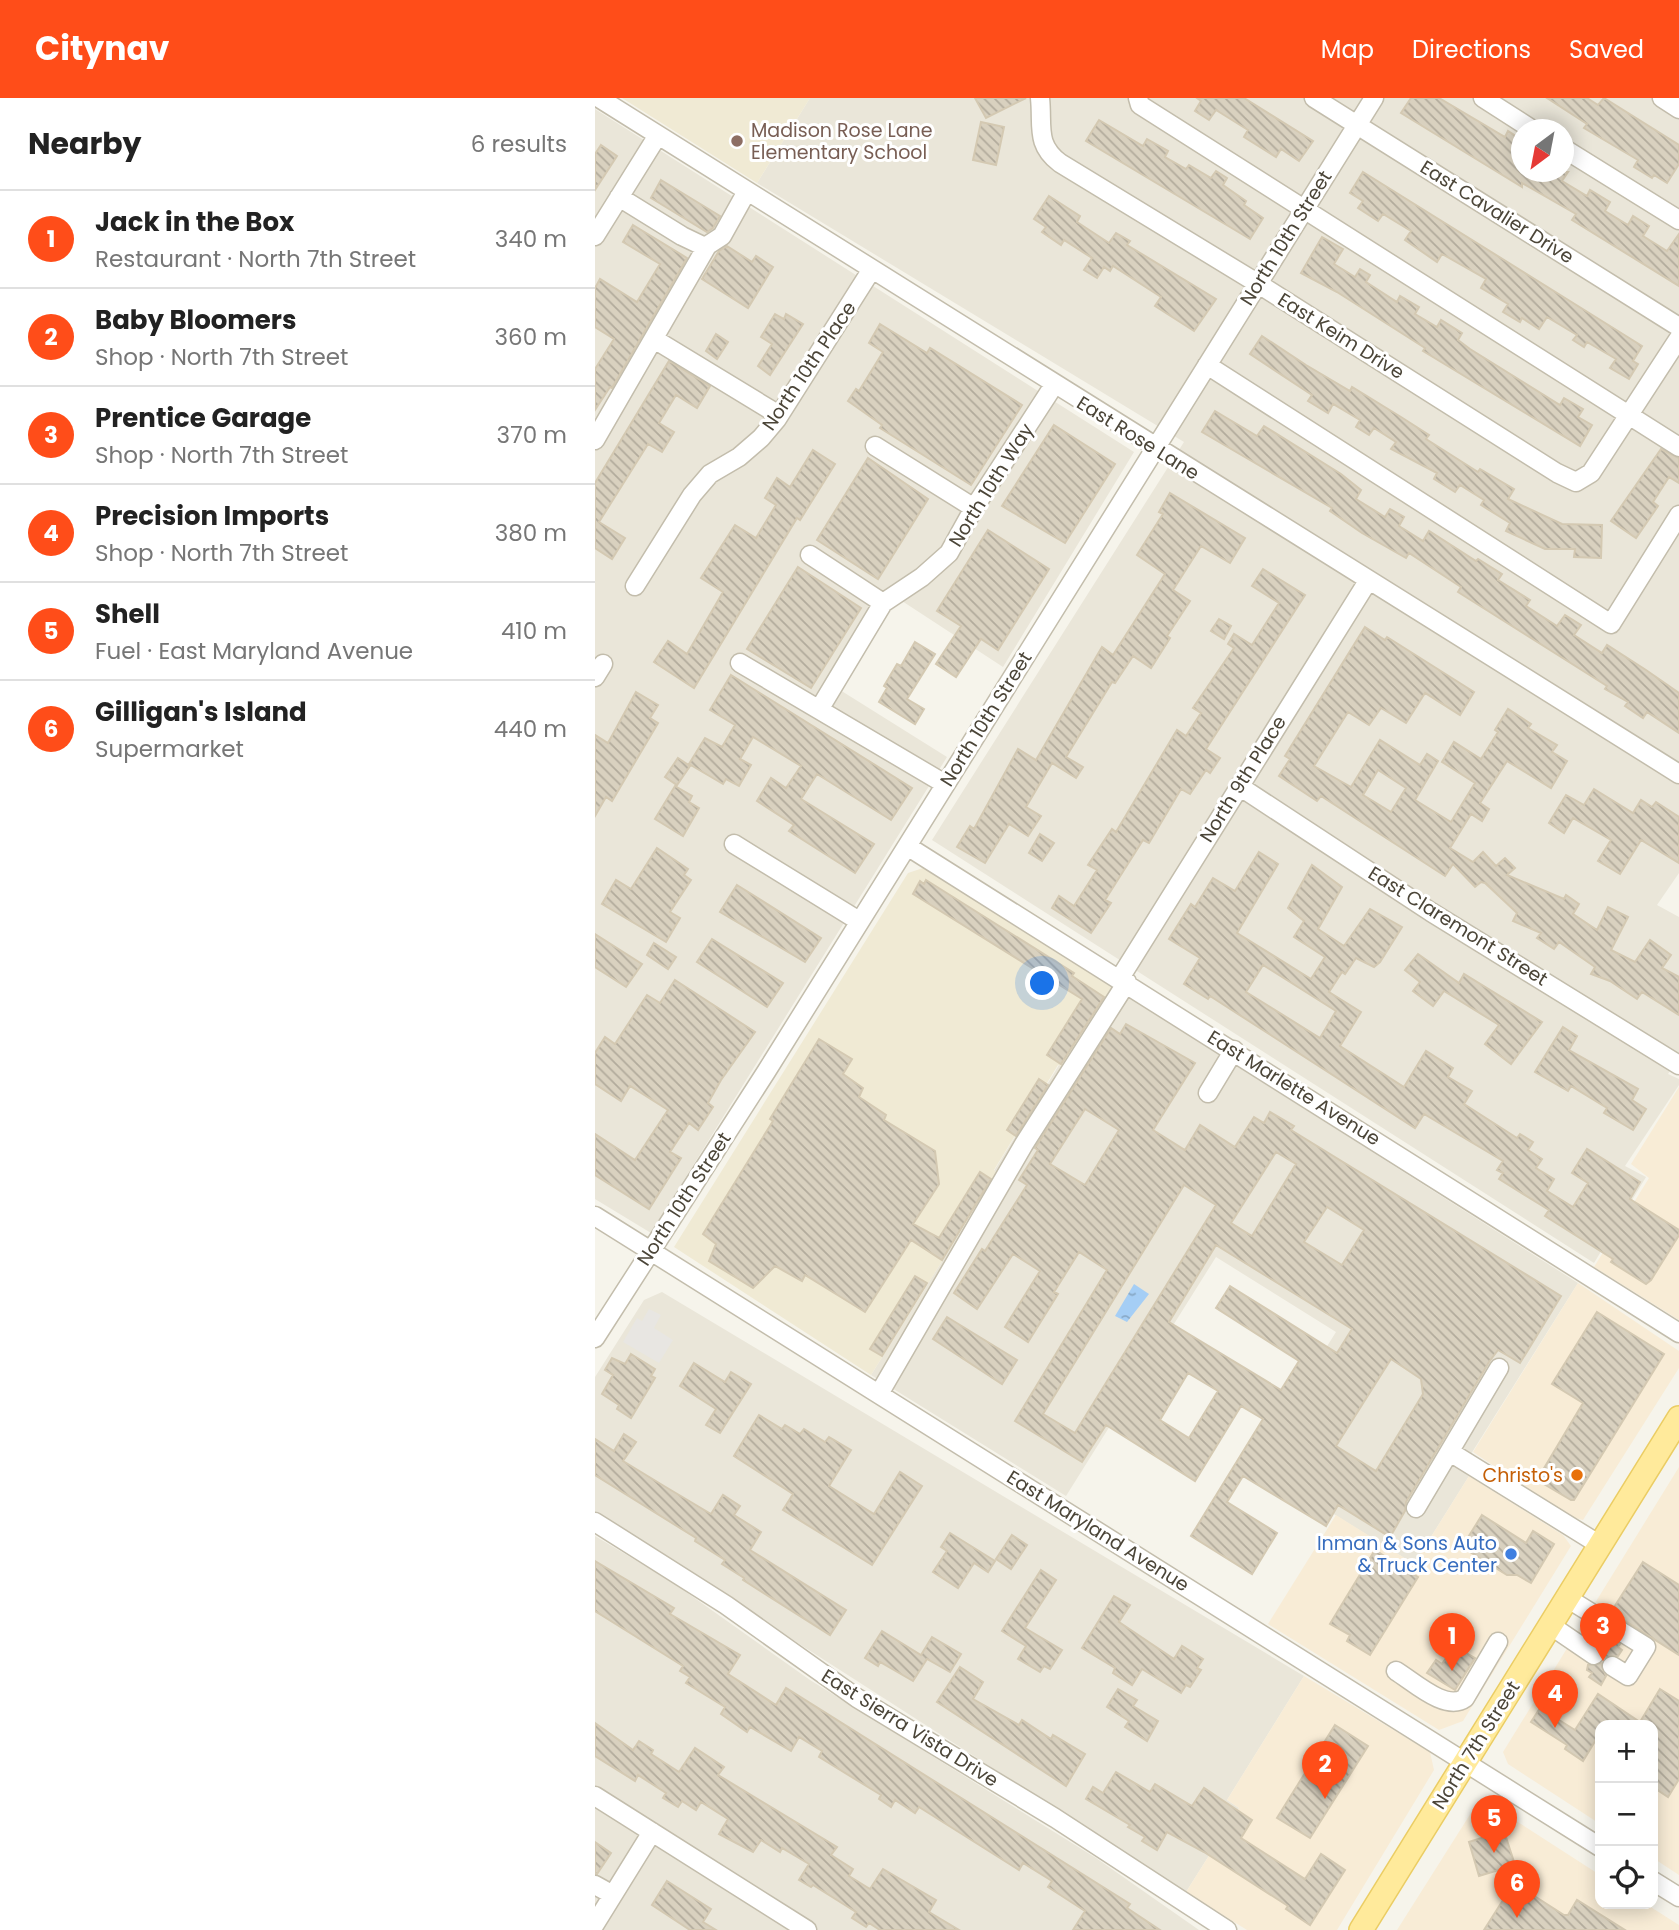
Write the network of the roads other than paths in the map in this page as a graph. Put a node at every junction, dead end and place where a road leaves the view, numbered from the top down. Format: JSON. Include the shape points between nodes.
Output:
{"nodes":[{"id":1,"x":599,"y":98,"type":"edge"},
{"id":2,"x":1040,"y":98,"type":"edge"},
{"id":3,"x":1138,"y":98,"type":"edge"},
{"id":4,"x":1314,"y":98,"type":"edge"},
{"id":5,"x":1374,"y":98,"type":"edge"},
{"id":6,"x":1483,"y":98,"type":"edge"},
{"id":7,"x":1663,"y":98,"type":"edge"},
{"id":8,"x":1679,"y":108,"type":"edge"},
{"id":9,"x":1516,"y":119,"type":"edge"},
{"id":10,"x":1356,"y":124,"type":"junction"},
{"id":11,"x":658,"y":135,"type":"junction"},
{"id":12,"x":1574,"y":155,"type":"edge"},
{"id":13,"x":747,"y":191,"type":"junction"},
{"id":14,"x":619,"y":197,"type":"junction"},
{"id":15,"x":1305,"y":210,"type":"junction"},
{"id":16,"x":1679,"y":220,"type":"edge"},
{"id":17,"x":595,"y":236,"type":"edge"},
{"id":18,"x":706,"y":246,"type":"junction"},
{"id":19,"x":872,"y":269,"type":"junction"},
{"id":20,"x":1257,"y":283,"type":"junction"},
{"id":21,"x":1679,"y":327,"type":"edge"},
{"id":22,"x":1679,"y":338,"type":"edge"},
{"id":23,"x":654,"y":339,"type":"junction"},
{"id":24,"x":1207,"y":365,"type":"junction"},
{"id":25,"x":1054,"y":385,"type":"junction"},
{"id":26,"x":1627,"y":414,"type":"junction"},
{"id":27,"x":779,"y":415,"type":"junction"},
{"id":28,"x":595,"y":440,"type":"edge"},
{"id":29,"x":875,"y":446,"type":"dead end"},
{"id":30,"x":1679,"y":447,"type":"edge"},
{"id":31,"x":1156,"y":449,"type":"junction"},
{"id":32,"x":974,"y":508,"type":"junction"},
{"id":33,"x":1679,"y":515,"type":"edge"},
{"id":34,"x":810,"y":555,"type":"dead end"},
{"id":35,"x":1368,"y":581,"type":"junction"},
{"id":36,"x":635,"y":586,"type":"dead end"},
{"id":37,"x":883,"y":603,"type":"junction"},
{"id":38,"x":740,"y":663,"type":"dead end"},
{"id":39,"x":820,"y":708,"type":"junction"},
{"id":40,"x":1679,"y":774,"type":"edge"},
{"id":41,"x":945,"y":784,"type":"junction"},
{"id":42,"x":1239,"y":786,"type":"junction"},
{"id":43,"x":734,"y":844,"type":"dead end"},
{"id":44,"x":907,"y":846,"type":"junction"},
{"id":45,"x":859,"y":921,"type":"junction"},
{"id":46,"x":1123,"y":980,"type":"junction"},
{"id":47,"x":1234,"y":1050,"type":"junction"},
{"id":48,"x":1679,"y":1065,"type":"edge"},
{"id":49,"x":1208,"y":1093,"type":"dead end"},
{"id":50,"x":595,"y":1216,"type":"edge"},
{"id":51,"x":651,"y":1252,"type":"junction"},
{"id":52,"x":1679,"y":1333,"type":"edge"},
{"id":53,"x":595,"y":1338,"type":"edge"},
{"id":54,"x":1499,"y":1368,"type":"dead end"},
{"id":55,"x":879,"y":1394,"type":"junction"},
{"id":56,"x":1679,"y":1418,"type":"edge"},
{"id":57,"x":1450,"y":1452,"type":"junction"},
{"id":58,"x":1416,"y":1508,"type":"dead end"},
{"id":59,"x":595,"y":1522,"type":"edge"},
{"id":60,"x":1600,"y":1545,"type":"junction"},
{"id":61,"x":1567,"y":1598,"type":"junction"},
{"id":62,"x":1602,"y":1620,"type":"junction"},
{"id":63,"x":1550,"y":1625,"type":"junction"},
{"id":64,"x":1498,"y":1642,"type":"dead end"},
{"id":65,"x":1612,"y":1666,"type":"dead end"},
{"id":66,"x":1396,"y":1671,"type":"dead end"},
{"id":67,"x":1466,"y":1760,"type":"junction"},
{"id":68,"x":595,"y":1796,"type":"edge"},
{"id":69,"x":652,"y":1832,"type":"junction"},
{"id":70,"x":1598,"y":1846,"type":"edge"},
{"id":71,"x":1658,"y":1884,"type":"edge"},
{"id":72,"x":595,"y":1885,"type":"edge"},
{"id":73,"x":613,"y":1895,"type":"junction"},
{"id":74,"x":1679,"y":1897,"type":"edge"},
{"id":75,"x":595,"y":1924,"type":"edge"},
{"id":76,"x":807,"y":1930,"type":"edge"},
{"id":77,"x":1227,"y":1930,"type":"edge"},
{"id":78,"x":1361,"y":1930,"type":"edge"}],
"edges":[{"from":1,"to":11,"type":"street","name":"East Rose Lane"},
{"from":2,"to":20,"type":"street","name":"East Keim Drive","via":[[1042,142],[1047,153]]},
{"from":3,"to":15,"type":"street","via":[[1140,105]]},
{"from":4,"to":10,"type":"street","name":"East Cavalier Drive"},
{"from":5,"to":10,"type":"street","name":"North 10th Street"},
{"from":6,"to":9,"type":"street"},
{"from":7,"to":8,"type":"street"},
{"from":10,"to":15,"type":"street","name":"North 10th Street"},
{"from":10,"to":21,"type":"street","name":"East Cavalier Drive"},
{"from":11,"to":13,"type":"street","name":"East Rose Lane"},
{"from":11,"to":14,"type":"street"},
{"from":12,"to":16,"type":"street"},
{"from":13,"to":18,"type":"street","via":[[722,236]]},
{"from":13,"to":19,"type":"street","name":"East Rose Lane"},
{"from":14,"to":17,"type":"street"},
{"from":14,"to":18,"type":"street"},
{"from":15,"to":20,"type":"street","name":"North 10th Street"},
{"from":15,"to":26,"type":"street"},
{"from":18,"to":23,"type":"street"},
{"from":19,"to":25,"type":"street","name":"East Rose Lane"},
{"from":19,"to":27,"type":"street","name":"North 10th Place"},
{"from":20,"to":24,"type":"street","name":"North 10th Street"},
{"from":20,"to":26,"type":"street","name":"East Keim Drive","via":[[1576,482],[1591,474]]},
{"from":22,"to":26,"type":"street"},
{"from":23,"to":27,"type":"street"},
{"from":23,"to":28,"type":"street"},
{"from":24,"to":31,"type":"street","name":"North 10th Street"},
{"from":24,"to":33,"type":"street","via":[[1611,624]]},
{"from":25,"to":31,"type":"street","name":"East Rose Lane"},
{"from":25,"to":32,"type":"street","name":"North 10th Way"},
{"from":26,"to":30,"type":"street"},
{"from":27,"to":36,"type":"street","name":"North 10th Place","via":[[761,438],[710,474],[692,495]]},
{"from":29,"to":32,"type":"street"},
{"from":31,"to":35,"type":"street","name":"East Rose Lane"},
{"from":31,"to":41,"type":"street","name":"North 10th Street"},
{"from":32,"to":37,"type":"street","name":"North 10th Way","via":[[949,553]]},
{"from":34,"to":37,"type":"street"},
{"from":35,"to":40,"type":"street","name":"East Rose Lane"},
{"from":35,"to":42,"type":"street","name":"North 9th Place"},
{"from":37,"to":39,"type":"street","name":"North 10th Way"},
{"from":38,"to":39,"type":"street"},
{"from":39,"to":41,"type":"street"},
{"from":41,"to":44,"type":"street","name":"North 10th Street"},
{"from":42,"to":46,"type":"street","name":"North 9th Place"},
{"from":42,"to":48,"type":"street","name":"East Claremont Street","via":[[1431,912]]},
{"from":43,"to":45,"type":"street"},
{"from":44,"to":45,"type":"street","name":"North 10th Street"},
{"from":44,"to":46,"type":"street","name":"East Marlette Avenue"},
{"from":45,"to":51,"type":"street","name":"North 10th Street"},
{"from":46,"to":47,"type":"street","name":"East Marlette Avenue"},
{"from":46,"to":55,"type":"street","name":"North 9th Place"},
{"from":47,"to":49,"type":"street"},
{"from":47,"to":52,"type":"street","name":"East Marlette Avenue"},
{"from":50,"to":51,"type":"street","name":"East Maryland Avenue"},
{"from":51,"to":53,"type":"street","name":"North 10th Street"},
{"from":51,"to":55,"type":"street","name":"East Maryland Avenue"},
{"from":54,"to":57,"type":"street"},
{"from":55,"to":67,"type":"street","name":"East Maryland Avenue"},
{"from":56,"to":60,"type":"main road","name":"North 7th Street"},
{"from":57,"to":58,"type":"street"},
{"from":57,"to":60,"type":"street"},
{"from":59,"to":77,"type":"street","name":"East Sierra Vista Drive","via":[[726,1605],[857,1698],[1055,1818]]},
{"from":60,"to":61,"type":"main road","name":"North 7th Street"},
{"from":61,"to":62,"type":"street"},
{"from":61,"to":63,"type":"main road","name":"North 7th Street"},
{"from":62,"to":63,"type":"street","via":[[1590,1652]]},
{"from":62,"to":65,"type":"street","via":[[1646,1647],[1628,1676]]},
{"from":63,"to":67,"type":"main road","name":"North 7th Street"},
{"from":64,"to":66,"type":"street","via":[[1459,1702],[1448,1703]]},
{"from":67,"to":70,"type":"street","name":"East Maryland Avenue"},
{"from":67,"to":78,"type":"main road","name":"North 7th Street"},
{"from":68,"to":69,"type":"street"},
{"from":69,"to":73,"type":"street"},
{"from":69,"to":76,"type":"street"},
{"from":71,"to":74,"type":"street"},
{"from":72,"to":73,"type":"street"},
{"from":73,"to":75,"type":"street"}]}
